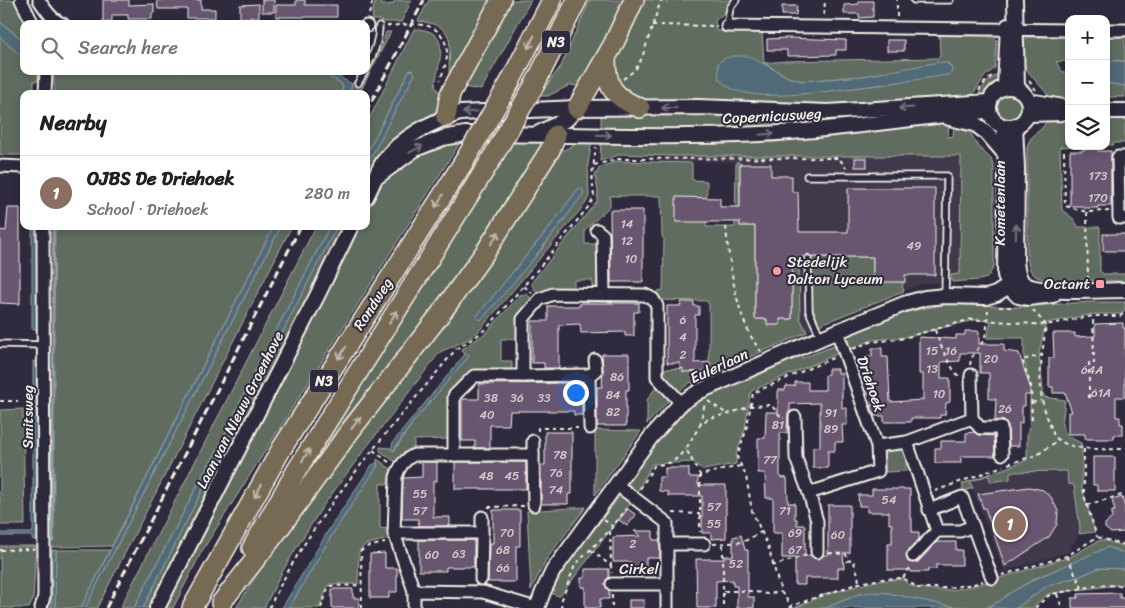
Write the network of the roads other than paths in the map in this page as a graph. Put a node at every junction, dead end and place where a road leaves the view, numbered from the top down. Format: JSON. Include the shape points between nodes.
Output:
{"nodes":[{"id":1,"x":21,"y":0,"type":"edge"},
{"id":2,"x":501,"y":0,"type":"edge"},
{"id":3,"x":552,"y":0,"type":"edge"},
{"id":4,"x":577,"y":0,"type":"edge"},
{"id":5,"x":634,"y":0,"type":"edge"},
{"id":6,"x":736,"y":0,"type":"edge"},
{"id":7,"x":914,"y":0,"type":"edge"},
{"id":8,"x":950,"y":0,"type":"edge"},
{"id":9,"x":1013,"y":0,"type":"edge"},
{"id":10,"x":42,"y":5,"type":"edge"},
{"id":11,"x":31,"y":20,"type":"edge"},
{"id":12,"x":44,"y":20,"type":"edge"},
{"id":13,"x":57,"y":20,"type":"edge"},
{"id":14,"x":379,"y":26,"type":"road end"},
{"id":15,"x":727,"y":26,"type":"joint"},
{"id":16,"x":1012,"y":28,"type":"junction"},
{"id":17,"x":1065,"y":30,"type":"edge"},
{"id":18,"x":1110,"y":30,"type":"edge"},
{"id":19,"x":1125,"y":30,"type":"edge"},
{"id":20,"x":606,"y":58,"type":"junction"},
{"id":21,"x":370,"y":59,"type":"edge"},
{"id":22,"x":46,"y":75,"type":"edge"},
{"id":23,"x":363,"y":75,"type":"edge"},
{"id":24,"x":358,"y":83,"type":"dead end"},
{"id":25,"x":1011,"y":88,"type":"junction"},
{"id":26,"x":45,"y":90,"type":"edge"},
{"id":27,"x":989,"y":106,"type":"junction"},
{"id":28,"x":577,"y":108,"type":"junction"},
{"id":29,"x":640,"y":108,"type":"junction"},
{"id":30,"x":1028,"y":108,"type":"junction"},
{"id":31,"x":1065,"y":108,"type":"edge"},
{"id":32,"x":529,"y":110,"type":"junction"},
{"id":33,"x":1110,"y":111,"type":"edge"},
{"id":34,"x":1125,"y":111,"type":"edge"},
{"id":35,"x":1065,"y":112,"type":"edge"},
{"id":36,"x":938,"y":116,"type":"junction"},
{"id":37,"x":446,"y":117,"type":"junction"},
{"id":38,"x":1009,"y":127,"type":"junction"},
{"id":39,"x":548,"y":132,"type":"junction"},
{"id":40,"x":464,"y":134,"type":"junction"},
{"id":41,"x":1006,"y":155,"type":"junction"},
{"id":42,"x":1125,"y":157,"type":"edge"},
{"id":43,"x":0,"y":166,"type":"edge"},
{"id":44,"x":20,"y":166,"type":"edge"},
{"id":45,"x":807,"y":176,"type":"dead end"},
{"id":46,"x":376,"y":177,"type":"junction"},
{"id":47,"x":370,"y":189,"type":"edge"},
{"id":48,"x":1122,"y":215,"type":"edge"},
{"id":49,"x":43,"y":230,"type":"edge"},
{"id":50,"x":349,"y":230,"type":"edge"},
{"id":51,"x":597,"y":230,"type":"dead end"},
{"id":52,"x":808,"y":259,"type":"dead end"},
{"id":53,"x":1015,"y":283,"type":"junction"},
{"id":54,"x":1125,"y":290,"type":"edge"},
{"id":55,"x":604,"y":294,"type":"junction"},
{"id":56,"x":945,"y":296,"type":"junction"},
{"id":57,"x":837,"y":331,"type":"junction"},
{"id":58,"x":821,"y":338,"type":"junction"},
{"id":59,"x":0,"y":344,"type":"edge"},
{"id":60,"x":42,"y":345,"type":"junction"},
{"id":61,"x":595,"y":360,"type":"dead end"},
{"id":62,"x":589,"y":375,"type":"junction"},
{"id":63,"x":970,"y":375,"type":"road end"},
{"id":64,"x":522,"y":376,"type":"junction"},
{"id":65,"x":681,"y":403,"type":"junction"},
{"id":66,"x":795,"y":417,"type":"road end"},
{"id":67,"x":972,"y":418,"type":"junction"},
{"id":68,"x":590,"y":428,"type":"road end"},
{"id":69,"x":533,"y":442,"type":"road end"},
{"id":70,"x":906,"y":442,"type":"junction"},
{"id":71,"x":877,"y":446,"type":"junction"},
{"id":72,"x":1002,"y":454,"type":"dead end"},
{"id":73,"x":454,"y":455,"type":"junction"},
{"id":74,"x":533,"y":455,"type":"junction"},
{"id":75,"x":617,"y":485,"type":"junction"},
{"id":76,"x":808,"y":493,"type":"junction"},
{"id":77,"x":534,"y":506,"type":"road end"},
{"id":78,"x":929,"y":510,"type":"junction"},
{"id":79,"x":482,"y":517,"type":"road end"},
{"id":80,"x":973,"y":526,"type":"junction"},
{"id":81,"x":936,"y":530,"type":"junction"},
{"id":82,"x":482,"y":533,"type":"junction"},
{"id":83,"x":396,"y":536,"type":"junction"},
{"id":84,"x":667,"y":544,"type":"junction"},
{"id":85,"x":702,"y":544,"type":"road end"},
{"id":86,"x":817,"y":552,"type":"dead end"},
{"id":87,"x":913,"y":556,"type":"dead end"},
{"id":88,"x":992,"y":578,"type":"road end"},
{"id":89,"x":481,"y":579,"type":"dead end"},
{"id":90,"x":612,"y":584,"type":"dead end"},
{"id":91,"x":667,"y":584,"type":"junction"},
{"id":92,"x":414,"y":592,"type":"junction"},
{"id":93,"x":219,"y":606,"type":"edge"},
{"id":94,"x":41,"y":608,"type":"edge"},
{"id":95,"x":157,"y":608,"type":"edge"},
{"id":96,"x":192,"y":608,"type":"edge"},
{"id":97,"x":414,"y":608,"type":"edge"},
{"id":98,"x":537,"y":608,"type":"edge"},
{"id":99,"x":667,"y":608,"type":"edge"}],
"edges":[{"from":1,"to":11,"type":"street"},
{"from":2,"to":37,"type":"highway","via":[[450,94]]},
{"from":3,"to":96,"type":"highway","name":"Rondweg","number":"N3","one_way":true,"bridge":true,"via":[[466,160],[282,448]]},
{"from":93,"to":4,"type":"highway","name":"Rondweg","number":"N3","one_way":true,"bridge":true,"via":[[298,468],[491,160],[535,84]]},
{"from":5,"to":20,"type":"highway"},
{"from":6,"to":15,"type":"lane","via":[[730,8]]},
{"from":7,"to":8,"type":"lane"},
{"from":9,"to":16,"type":"street"},
{"from":10,"to":12,"type":"street"},
{"from":10,"to":13,"type":"street"},
{"from":14,"to":21,"type":"lane"},
{"from":15,"to":16,"type":"street"},
{"from":16,"to":17,"type":"street"},
{"from":16,"to":25,"type":"street"},
{"from":18,"to":19,"type":"street"},
{"from":20,"to":28,"type":"highway"},
{"from":20,"to":29,"type":"highway","via":[[611,86],[621,99]]},
{"from":22,"to":26,"type":"street"},
{"from":23,"to":24,"type":"lane"},
{"from":25,"to":27,"type":"street","via":[[994,94]]},
{"from":25,"to":30,"type":"street","via":[[1024,94]]},
{"from":27,"to":29,"type":"street","name":"Copernicusweg","one_way":true,"via":[[828,112]]},
{"from":27,"to":36,"type":"street","name":"Copernicusweg"},
{"from":27,"to":38,"type":"street","via":[[993,119]]},
{"from":28,"to":29,"type":"street","name":"Copernicusweg"},
{"from":28,"to":32,"type":"street","name":"Copernicusweg"},
{"from":28,"to":39,"type":"street"},
{"from":30,"to":31,"type":"street"},
{"from":30,"to":35,"type":"street"},
{"from":30,"to":38,"type":"street","via":[[1023,122]]},
{"from":32,"to":37,"type":"street","name":"Copernicusweg","one_way":true,"via":[[471,112]]},
{"from":32,"to":39,"type":"street","via":[[543,117]]},
{"from":33,"to":34,"type":"street"},
{"from":39,"to":36,"type":"street","name":"Copernicusweg","one_way":true,"via":[[597,135],[760,134]]},
{"from":36,"to":41,"type":"street","name":"Kometenlaan","via":[[975,124]]},
{"from":37,"to":40,"type":"street"},
{"from":37,"to":46,"type":"street","via":[[402,143],[382,163]]},
{"from":38,"to":41,"type":"street","name":"Kometenlaan"},
{"from":53,"to":38,"type":"street","name":"Kometenlaan","one_way":true,"via":[[1017,186]]},
{"from":39,"to":40,"type":"street","name":"Copernicusweg"},
{"from":93,"to":39,"type":"highway","number":"N3","one_way":true,"via":[[486,252],[550,150]]},
{"from":46,"to":40,"type":"street","one_way":true,"via":[[415,149]]},
{"from":41,"to":53,"type":"street","name":"Kometenlaan","via":[[1004,261],[1005,275]]},
{"from":42,"to":48,"type":"street","via":[[1118,157]]},
{"from":43,"to":44,"type":"street"},
{"from":45,"to":56,"type":"lane","via":[[947,176]]},
{"from":46,"to":47,"type":"street"},
{"from":49,"to":60,"type":"street","name":"Smitsweg"},
{"from":50,"to":95,"type":"street","name":"Laan van Nieuw Groenhove"},
{"from":51,"to":55,"type":"street","via":[[603,235]]},
{"from":52,"to":58,"type":"lane","via":[[809,311]]},
{"from":53,"to":54,"type":"street","via":[[1018,296],[1028,298],[1083,287]]},
{"from":53,"to":56,"type":"street","name":"Eulerlaan","via":[[987,302]]},
{"from":55,"to":64,"type":"street","via":[[554,294],[540,298],[524,319]]},
{"from":55,"to":65,"type":"street","via":[[645,295],[653,299],[657,306],[657,377]]},
{"from":56,"to":57,"type":"street","name":"Eulerlaan","via":[[904,304]]},
{"from":57,"to":58,"type":"street","name":"Eulerlaan"},
{"from":57,"to":71,"type":"street","name":"Driehoek"},
{"from":58,"to":65,"type":"street","name":"Eulerlaan","via":[[700,391]]},
{"from":59,"to":60,"type":"lane"},
{"from":60,"to":94,"type":"street","name":"Smitsweg","via":[[44,596]]},
{"from":61,"to":62,"type":"street","via":[[596,371]]},
{"from":62,"to":64,"type":"street"},
{"from":62,"to":68,"type":"street"},
{"from":63,"to":67,"type":"street"},
{"from":64,"to":73,"type":"street","via":[[474,376],[454,396]]},
{"from":65,"to":75,"type":"street","name":"Eulerlaan","via":[[651,437]]},
{"from":66,"to":76,"type":"street","via":[[796,458]]},
{"from":67,"to":70,"type":"street"},
{"from":67,"to":72,"type":"street","via":[[980,428],[1001,428]]},
{"from":69,"to":74,"type":"street"},
{"from":70,"to":71,"type":"street"},
{"from":70,"to":78,"type":"street"},
{"from":71,"to":76,"type":"street","name":"Driehoek","via":[[878,470]]},
{"from":73,"to":74,"type":"street"},
{"from":73,"to":83,"type":"street","via":[[414,455],[398,469]]},
{"from":74,"to":77,"type":"street"},
{"from":75,"to":84,"type":"street","name":"Cirkel","via":[[667,523]]},
{"from":75,"to":98,"type":"street","name":"Eulerlaan","via":[[553,571]]},
{"from":76,"to":86,"type":"street","via":[[816,521]]},
{"from":78,"to":80,"type":"street","via":[[962,497]]},
{"from":78,"to":81,"type":"street"},
{"from":79,"to":82,"type":"street"},
{"from":80,"to":81,"type":"street","via":[[960,531]]},
{"from":80,"to":88,"type":"street"},
{"from":81,"to":87,"type":"street"},
{"from":82,"to":83,"type":"street"},
{"from":82,"to":89,"type":"street"},
{"from":83,"to":92,"type":"street"},
{"from":84,"to":85,"type":"street","name":"Cirkel"},
{"from":84,"to":91,"type":"street","name":"Cirkel"},
{"from":90,"to":91,"type":"street","name":"Cirkel"},
{"from":91,"to":99,"type":"street","name":"Cirkel"},
{"from":92,"to":97,"type":"street"},
{"from":92,"to":98,"type":"street","via":[[483,592]]}]}
